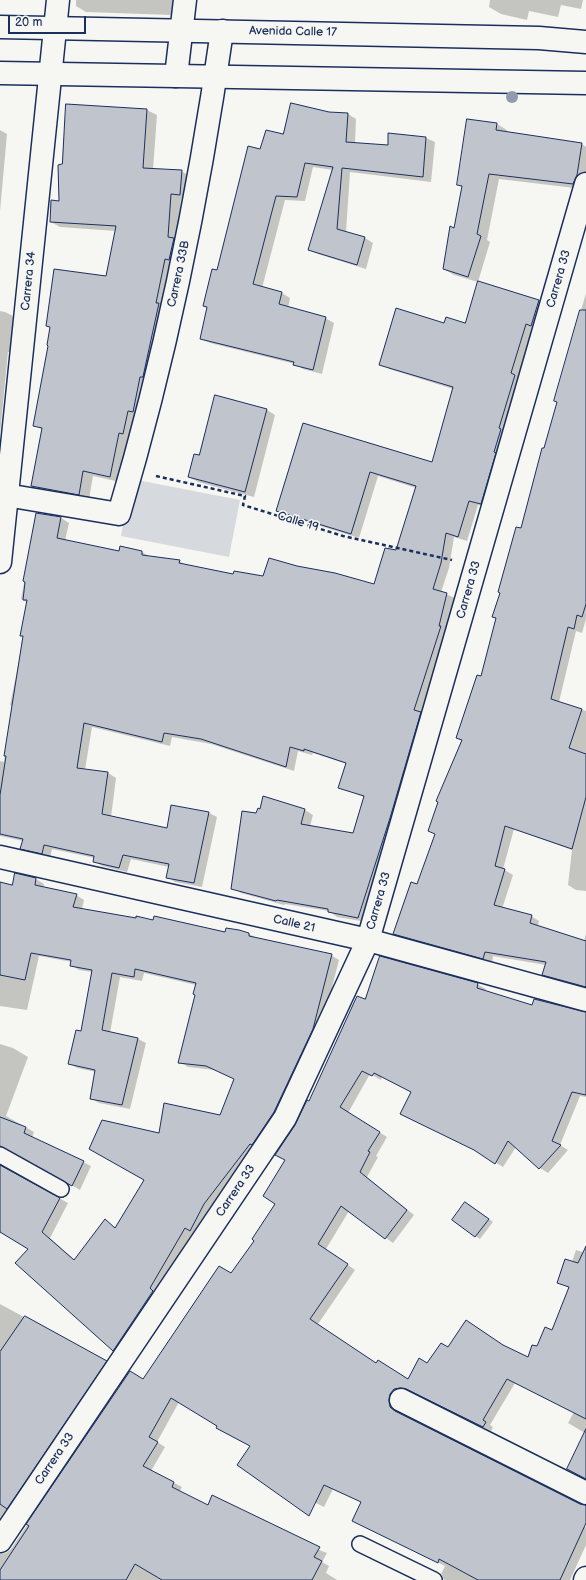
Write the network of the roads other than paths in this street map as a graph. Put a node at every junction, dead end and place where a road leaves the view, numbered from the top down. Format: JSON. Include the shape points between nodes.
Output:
{"nodes":[{"id":1,"x":58,"y":0,"type":"edge"},
{"id":2,"x":185,"y":0,"type":"edge"},
{"id":3,"x":0,"y":28,"type":"edge"},
{"id":4,"x":56,"y":28,"type":"junction"},
{"id":5,"x":181,"y":30,"type":"junction"},
{"id":6,"x":222,"y":30,"type":"junction"},
{"id":7,"x":586,"y":42,"type":"edge"},
{"id":8,"x":0,"y":73,"type":"edge"},
{"id":9,"x":52,"y":74,"type":"junction"},
{"id":10,"x":176,"y":76,"type":"junction"},
{"id":11,"x":216,"y":76,"type":"junction"},
{"id":12,"x":586,"y":83,"type":"edge"},
{"id":13,"x":586,"y":184,"type":"edge"},
{"id":14,"x":6,"y":495,"type":"junction"},
{"id":15,"x":0,"y":562,"type":"edge"},
{"id":16,"x":0,"y":857,"type":"edge"},
{"id":17,"x":368,"y":940,"type":"junction"},
{"id":18,"x":586,"y":1000,"type":"edge"},
{"id":19,"x":0,"y":1155,"type":"edge"},
{"id":20,"x":60,"y":1189,"type":"dead end"},
{"id":21,"x":401,"y":1400,"type":"dead end"},
{"id":22,"x":586,"y":1493,"type":"edge"},
{"id":23,"x":0,"y":1541,"type":"edge"},
{"id":24,"x":360,"y":1544,"type":"dead end"},
{"id":25,"x":434,"y":1580,"type":"edge"}],
"edges":[{"from":1,"to":4,"type":"street","name":"Carrera 34"},
{"from":2,"to":5,"type":"street"},
{"from":3,"to":4,"type":"street","name":"Avenida Calle 17"},
{"from":4,"to":5,"type":"street","name":"Avenida Calle 17"},
{"from":4,"to":9,"type":"street","name":"Carrera 34"},
{"from":5,"to":6,"type":"street","name":"Avenida Calle 17"},
{"from":5,"to":10,"type":"street"},
{"from":6,"to":7,"type":"street","name":"Avenida Calle 17","via":[[539,38]]},
{"from":6,"to":11,"type":"street","name":"Carrera 33B"},
{"from":8,"to":9,"type":"street"},
{"from":9,"to":10,"type":"street"},
{"from":9,"to":14,"type":"street","name":"Carrera 34"},
{"from":10,"to":11,"type":"street"},
{"from":11,"to":12,"type":"street"},
{"from":11,"to":14,"type":"street","name":"Carrera 33B","via":[[191,221],[164,346],[119,514]]},
{"from":13,"to":17,"type":"street","name":"Carrera 33"},
{"from":14,"to":15,"type":"street","name":"Carrera 34"},
{"from":16,"to":17,"type":"street","name":"Calle 21"},
{"from":17,"to":18,"type":"street","name":"Calle 21"},
{"from":17,"to":23,"type":"street","name":"Carrera 33","via":[[285,1118]]},
{"from":19,"to":20,"type":"lane"},
{"from":21,"to":22,"type":"street"},
{"from":24,"to":25,"type":"lane"}]}
